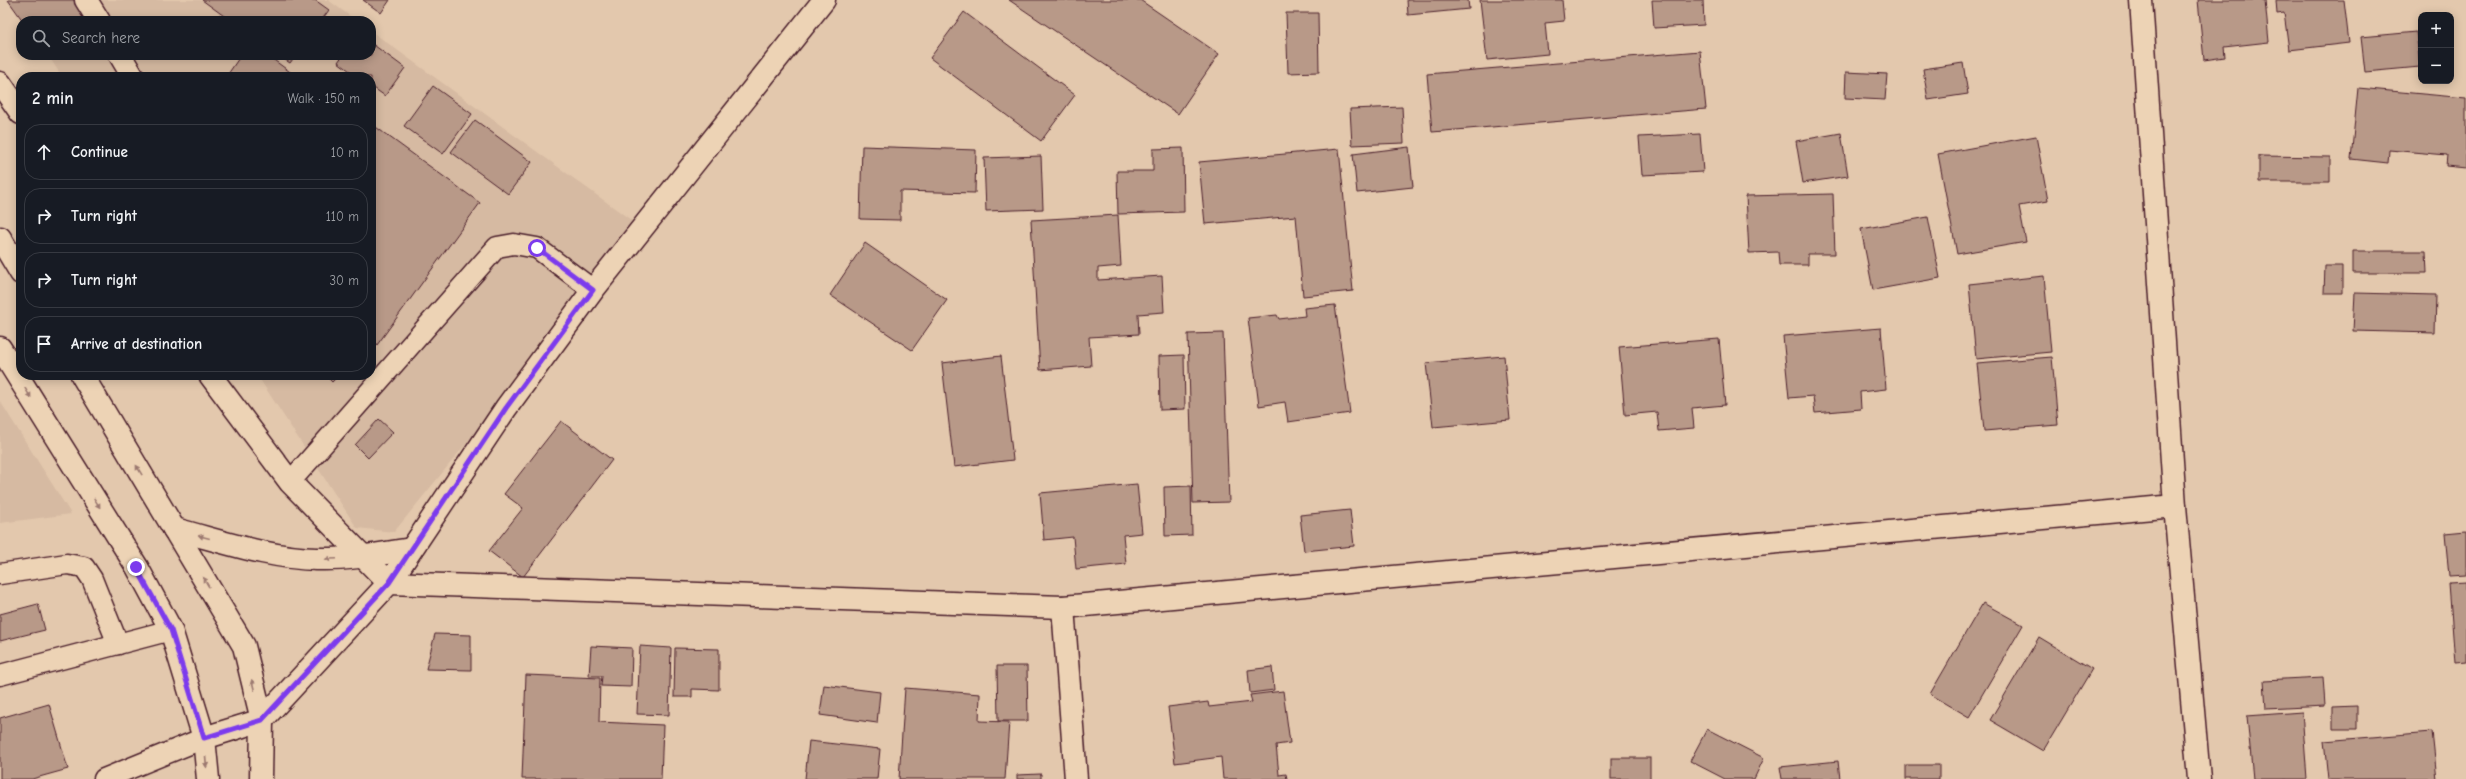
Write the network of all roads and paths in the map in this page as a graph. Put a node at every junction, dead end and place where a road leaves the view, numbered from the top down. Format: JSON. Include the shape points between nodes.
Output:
{"nodes":[{"id":1,"x":86,"y":0,"type":"edge"},
{"id":2,"x":824,"y":0,"type":"edge"},
{"id":3,"x":2141,"y":0,"type":"edge"},
{"id":4,"x":96,"y":16,"type":"edge"},
{"id":5,"x":123,"y":60,"type":"edge"},
{"id":6,"x":130,"y":72,"type":"edge"},
{"id":7,"x":0,"y":83,"type":"edge"},
{"id":8,"x":16,"y":106,"type":"edge"},
{"id":9,"x":0,"y":238,"type":"edge"},
{"id":10,"x":16,"y":265,"type":"edge"},
{"id":11,"x":593,"y":290,"type":"junction"},
{"id":12,"x":0,"y":348,"type":"edge"},
{"id":13,"x":16,"y":374,"type":"edge"},
{"id":14,"x":20,"y":380,"type":"edge"},
{"id":15,"x":85,"y":380,"type":"edge"},
{"id":16,"x":214,"y":380,"type":"edge"},
{"id":17,"x":290,"y":482,"type":"junction"},
{"id":18,"x":2175,"y":506,"type":"junction"},
{"id":19,"x":174,"y":529,"type":"junction"},
{"id":20,"x":411,"y":549,"type":"junction"},
{"id":21,"x":362,"y":557,"type":"junction"},
{"id":22,"x":0,"y":574,"type":"edge"},
{"id":23,"x":389,"y":583,"type":"junction"},
{"id":24,"x":1063,"y":607,"type":"junction"},
{"id":25,"x":171,"y":630,"type":"junction"},
{"id":26,"x":118,"y":644,"type":"junction"},
{"id":27,"x":0,"y":675,"type":"edge"},
{"id":28,"x":262,"y":720,"type":"junction"},
{"id":29,"x":204,"y":738,"type":"junction"},
{"id":30,"x":104,"y":779,"type":"edge"},
{"id":31,"x":208,"y":779,"type":"edge"},
{"id":32,"x":261,"y":779,"type":"edge"},
{"id":33,"x":1076,"y":779,"type":"edge"},
{"id":34,"x":2199,"y":779,"type":"edge"}],
"edges":[{"from":1,"to":4,"type":"street"},
{"from":2,"to":11,"type":"street"},
{"from":3,"to":18,"type":"street"},
{"from":5,"to":6,"type":"street"},
{"from":7,"to":8,"type":"street"},
{"from":9,"to":10,"type":"street"},
{"from":11,"to":17,"type":"lane","via":[[537,248],[514,244],[497,247]]},
{"from":11,"to":20,"type":"street","via":[[506,408]]},
{"from":12,"to":13,"type":"street","one_way":true},
{"from":14,"to":25,"type":"street","one_way":true,"via":[[136,567]]},
{"from":19,"to":15,"type":"street","one_way":true},
{"from":16,"to":17,"type":"street"},
{"from":17,"to":21,"type":"street"},
{"from":18,"to":24,"type":"street"},
{"from":18,"to":34,"type":"street"},
{"from":21,"to":19,"type":"street","one_way":true,"via":[[317,559],[270,554]]},
{"from":28,"to":19,"type":"street","one_way":true,"via":[[244,646]]},
{"from":20,"to":21,"type":"street"},
{"from":20,"to":23,"type":"street"},
{"from":21,"to":23,"type":"street"},
{"from":22,"to":26,"type":"lane","via":[[67,564],[84,567],[92,579]]},
{"from":23,"to":24,"type":"street"},
{"from":23,"to":28,"type":"street"},
{"from":24,"to":33,"type":"street"},
{"from":25,"to":26,"type":"lane"},
{"from":25,"to":29,"type":"street"},
{"from":26,"to":27,"type":"lane"},
{"from":28,"to":29,"type":"street"},
{"from":28,"to":32,"type":"street"},
{"from":29,"to":30,"type":"lane"},
{"from":29,"to":31,"type":"street","one_way":true}]}
